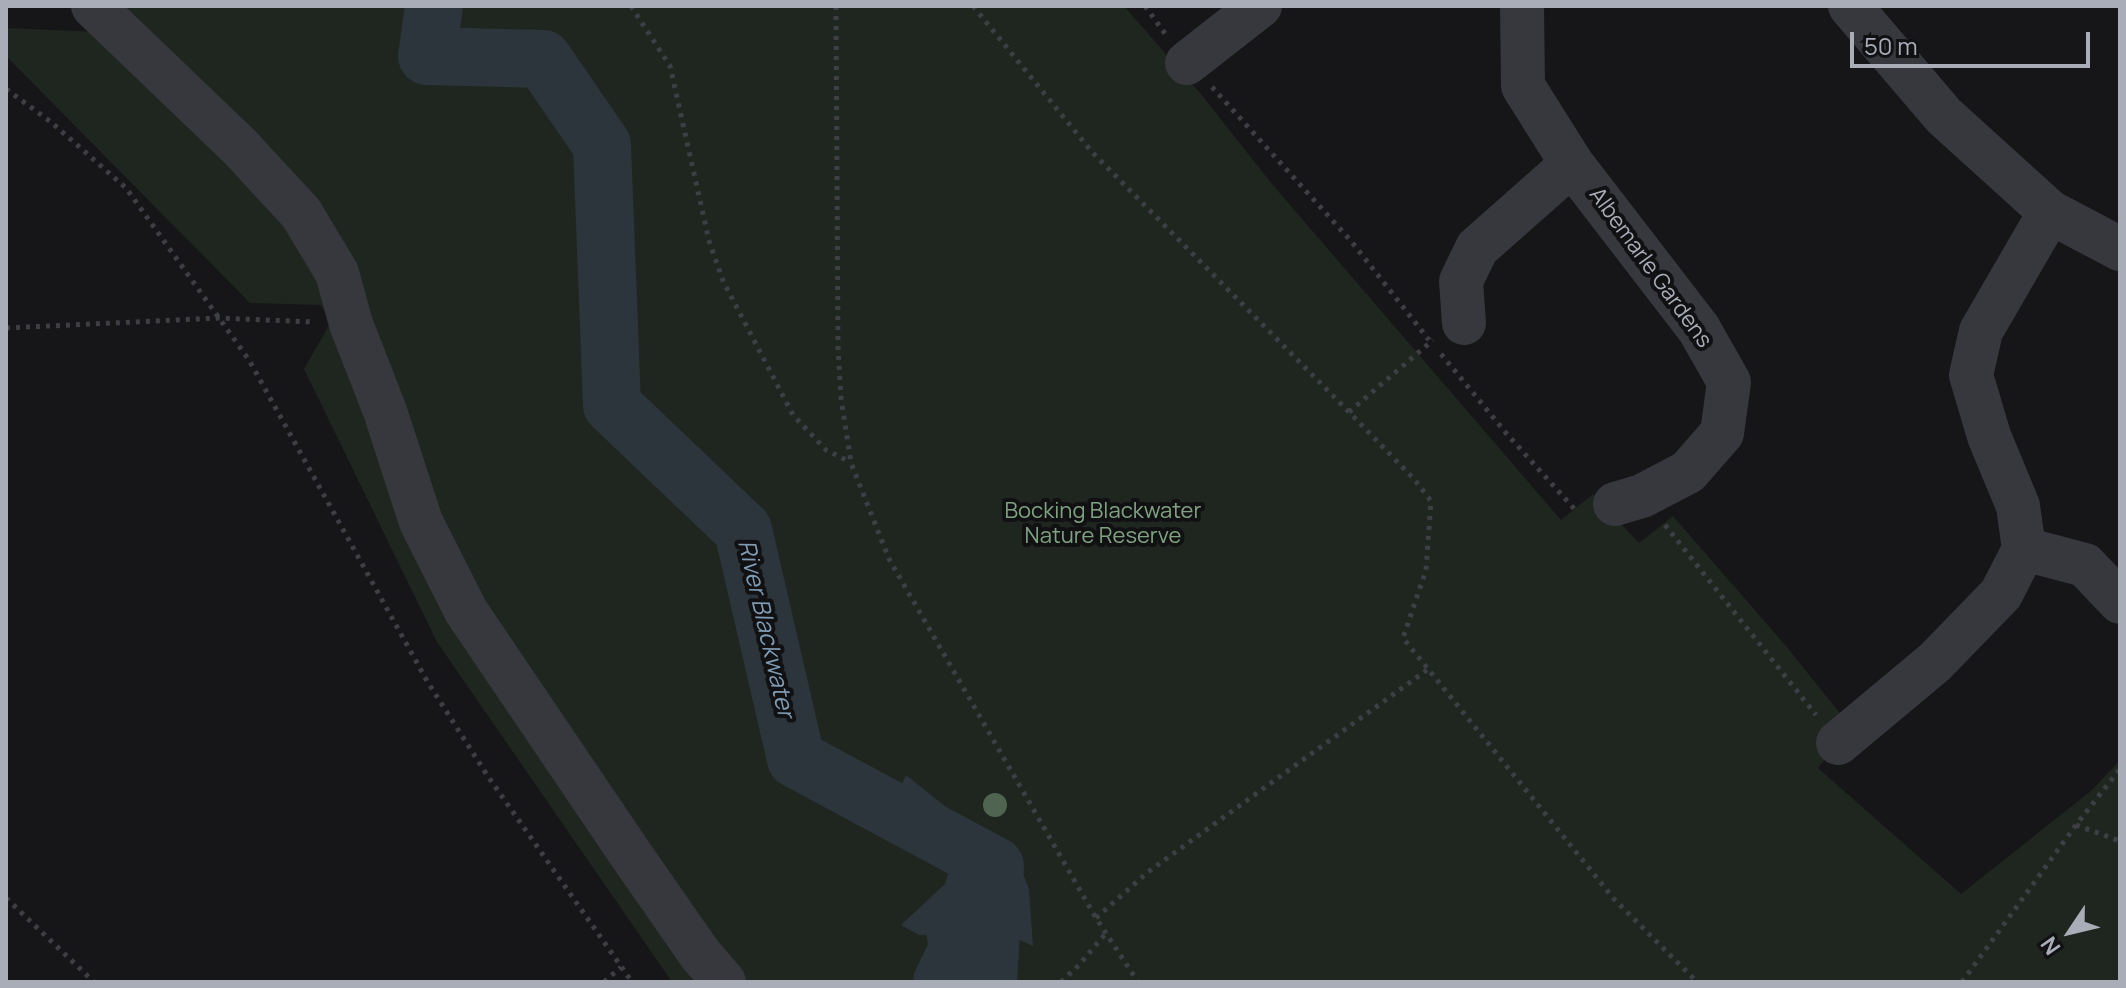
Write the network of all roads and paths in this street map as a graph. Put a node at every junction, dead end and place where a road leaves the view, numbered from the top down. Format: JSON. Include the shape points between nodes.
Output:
{"nodes":[{"id":1,"x":93,"y":6,"type":"edge"},
{"id":2,"x":631,"y":6,"type":"edge"},
{"id":3,"x":836,"y":6,"type":"edge"},
{"id":4,"x":973,"y":6,"type":"edge"},
{"id":5,"x":1145,"y":6,"type":"edge"},
{"id":6,"x":1260,"y":6,"type":"edge"},
{"id":7,"x":1522,"y":6,"type":"edge"},
{"id":8,"x":1850,"y":6,"type":"edge"},
{"id":9,"x":1187,"y":63,"type":"junction"},
{"id":10,"x":6,"y":89,"type":"edge"},
{"id":11,"x":1572,"y":164,"type":"junction"},
{"id":12,"x":2050,"y":212,"type":"junction"},
{"id":13,"x":2120,"y":249,"type":"edge"},
{"id":14,"x":219,"y":318,"type":"junction"},
{"id":15,"x":351,"y":324,"type":"junction"},
{"id":16,"x":6,"y":328,"type":"edge"},
{"id":17,"x":1447,"y":332,"type":"junction"},
{"id":18,"x":1349,"y":412,"type":"junction"},
{"id":19,"x":851,"y":463,"type":"junction"},
{"id":20,"x":1629,"y":500,"type":"junction"},
{"id":21,"x":2024,"y":549,"type":"junction"},
{"id":22,"x":2120,"y":602,"type":"edge"},
{"id":23,"x":1427,"y":670,"type":"junction"},
{"id":24,"x":1838,"y":743,"type":"joint"},
{"id":25,"x":2120,"y":769,"type":"edge"},
{"id":26,"x":2076,"y":825,"type":"junction"},
{"id":27,"x":2120,"y":841,"type":"edge"},
{"id":28,"x":6,"y":898,"type":"edge"},
{"id":29,"x":1096,"y":918,"type":"junction"},
{"id":30,"x":1106,"y":933,"type":"junction"},
{"id":31,"x":621,"y":967,"type":"junction"},
{"id":32,"x":94,"y":982,"type":"edge"},
{"id":33,"x":604,"y":982,"type":"edge"},
{"id":34,"x":632,"y":982,"type":"edge"},
{"id":35,"x":724,"y":982,"type":"edge"},
{"id":36,"x":1061,"y":982,"type":"edge"},
{"id":37,"x":1138,"y":982,"type":"edge"},
{"id":38,"x":1697,"y":982,"type":"edge"},
{"id":39,"x":1962,"y":982,"type":"edge"}],
"edges":[{"from":1,"to":15,"type":"street","via":[[301,213],[337,273]]},
{"from":2,"to":19,"type":"path","via":[[670,66],[709,241],[723,281],[793,415],[826,450]]},
{"from":3,"to":19,"type":"path","via":[[838,348]]},
{"from":4,"to":18,"type":"path","via":[[1092,152]]},
{"from":5,"to":9,"type":"path"},
{"from":6,"to":9,"type":"street"},
{"from":7,"to":11,"type":"street","name":"Albemarle Gardens","via":[[1523,86]]},
{"from":8,"to":12,"type":"street","via":[[1944,116]]},
{"from":9,"to":17,"type":"path","via":[[1341,229]]},
{"from":10,"to":14,"type":"path","via":[[126,188]]},
{"from":11,"to":17,"type":"street","name":"Albemarle Gardens","via":[[1477,248]]},
{"from":11,"to":20,"type":"street","name":"Albemarle Gardens","via":[[1699,329],[1729,382],[1722,433],[1688,472]]},
{"from":12,"to":13,"type":"street"},
{"from":12,"to":21,"type":"street","via":[[1981,331],[1971,375],[2018,506]]},
{"from":14,"to":15,"type":"path"},
{"from":14,"to":16,"type":"path"},
{"from":14,"to":31,"type":"path","via":[[249,360],[427,681]]},
{"from":15,"to":35,"type":"street","via":[[421,522],[466,611],[637,865]]},
{"from":17,"to":18,"type":"path"},
{"from":17,"to":20,"type":"path","via":[[1576,513]]},
{"from":18,"to":23,"type":"path","via":[[1431,501],[1426,570],[1403,638]]},
{"from":19,"to":29,"type":"path","via":[[889,559]]},
{"from":20,"to":24,"type":"path"},
{"from":21,"to":22,"type":"street","via":[[2085,565]]},
{"from":21,"to":24,"type":"street","via":[[2001,594],[1935,662]]},
{"from":23,"to":29,"type":"path","via":[[1148,872]]},
{"from":23,"to":38,"type":"path","via":[[1614,899]]},
{"from":25,"to":26,"type":"path"},
{"from":26,"to":27,"type":"path"},
{"from":26,"to":39,"type":"path"},
{"from":28,"to":32,"type":"path"},
{"from":29,"to":30,"type":"path"},
{"from":30,"to":36,"type":"path"},
{"from":30,"to":37,"type":"path"},
{"from":31,"to":33,"type":"path"},
{"from":31,"to":34,"type":"path"}]}
